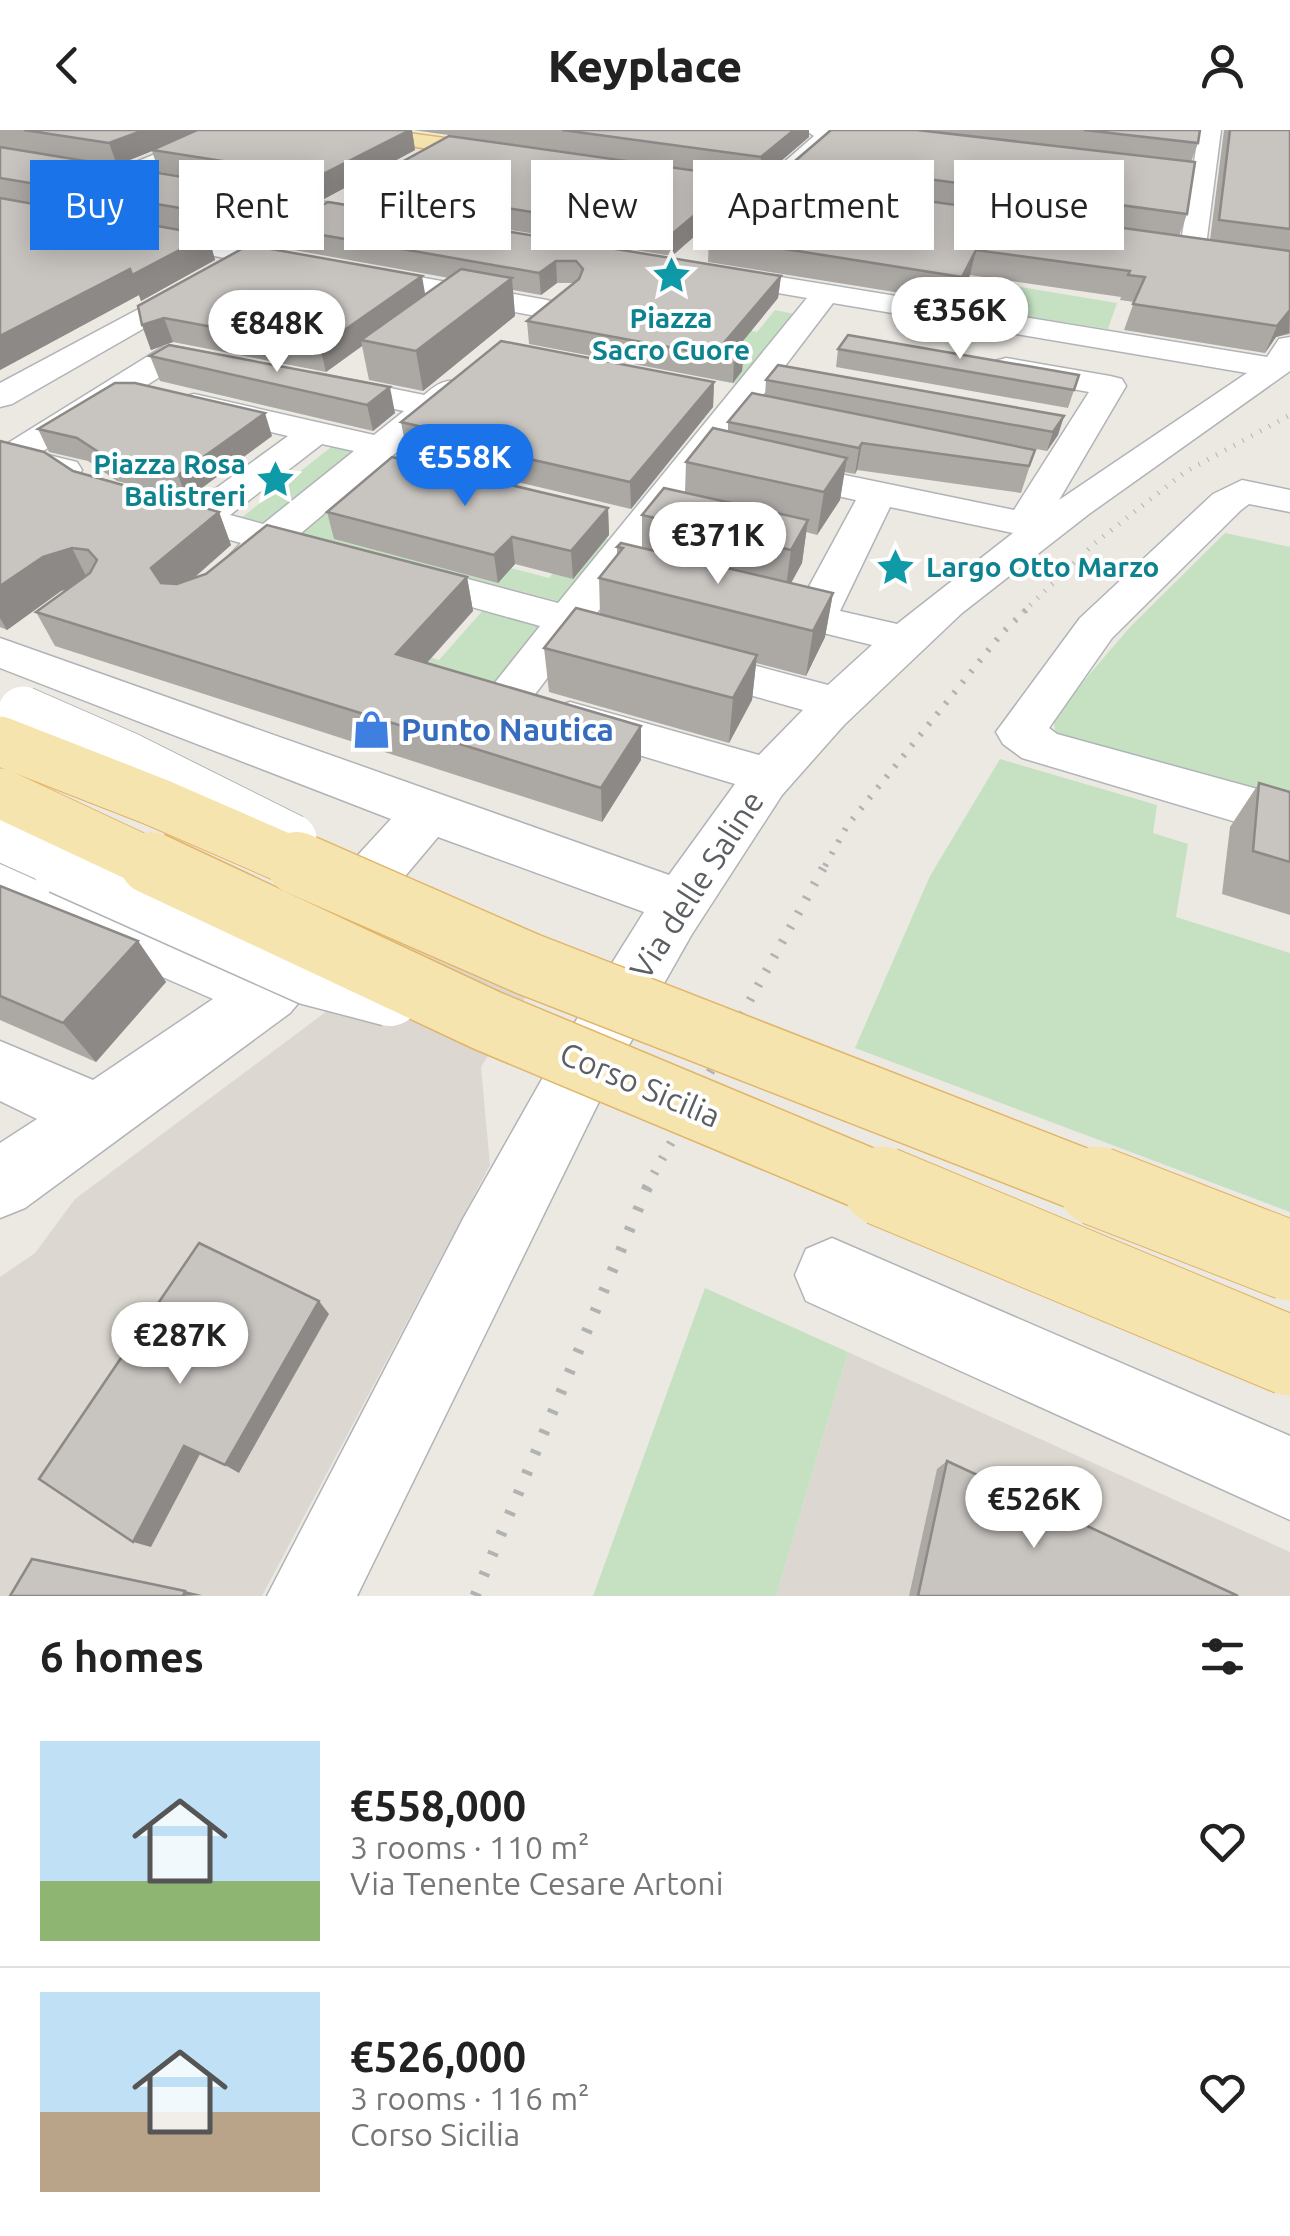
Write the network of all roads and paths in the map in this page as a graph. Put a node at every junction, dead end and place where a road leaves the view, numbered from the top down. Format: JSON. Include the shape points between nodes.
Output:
{"nodes":[{"id":1,"x":232,"y":130,"type":"edge"},
{"id":2,"x":342,"y":130,"type":"edge"},
{"id":3,"x":828,"y":131,"type":"edge"},
{"id":4,"x":1205,"y":133,"type":"edge"},
{"id":5,"x":937,"y":144,"type":"edge"},
{"id":6,"x":446,"y":145,"type":"junction"},
{"id":7,"x":540,"y":159,"type":"edge"},
{"id":8,"x":420,"y":160,"type":"edge"},
{"id":9,"x":798,"y":160,"type":"edge"},
{"id":10,"x":159,"y":161,"type":"edge"},
{"id":11,"x":1124,"y":167,"type":"edge"},
{"id":12,"x":1205,"y":177,"type":"junction"},
{"id":13,"x":344,"y":203,"type":"edge"},
{"id":14,"x":324,"y":209,"type":"edge"},
{"id":15,"x":332,"y":210,"type":"junction"},
{"id":16,"x":344,"y":212,"type":"edge"},
{"id":17,"x":13,"y":215,"type":"edge"},
{"id":18,"x":700,"y":250,"type":"edge"},
{"id":19,"x":1192,"y":253,"type":"edge"},
{"id":20,"x":251,"y":255,"type":"junction"},
{"id":21,"x":459,"y":294,"type":"junction"},
{"id":22,"x":841,"y":306,"type":"junction"},
{"id":23,"x":428,"y":317,"type":"edge"},
{"id":24,"x":509,"y":341,"type":"edge"},
{"id":25,"x":1283,"y":357,"type":"edge"},
{"id":26,"x":980,"y":363,"type":"edge"},
{"id":27,"x":365,"y":364,"type":"edge"},
{"id":28,"x":767,"y":368,"type":"junction"},
{"id":29,"x":470,"y":373,"type":"edge"},
{"id":30,"x":804,"y":374,"type":"edge"},
{"id":31,"x":333,"y":387,"type":"junction"},
{"id":32,"x":13,"y":390,"type":"edge"},
{"id":33,"x":128,"y":392,"type":"junction"},
{"id":34,"x":704,"y":392,"type":"edge"},
{"id":35,"x":430,"y":406,"type":"junction"},
{"id":36,"x":763,"y":408,"type":"junction"},
{"id":37,"x":1048,"y":418,"type":"edge"},
{"id":38,"x":1085,"y":425,"type":"junction"},
{"id":39,"x":316,"y":432,"type":"junction"},
{"id":40,"x":382,"y":459,"type":"junction"},
{"id":41,"x":726,"y":461,"type":"edge"},
{"id":42,"x":878,"y":494,"type":"junction"},
{"id":43,"x":1290,"y":501,"type":"edge"},
{"id":44,"x":604,"y":518,"type":"edge"},
{"id":45,"x":200,"y":520,"type":"junction"},
{"id":46,"x":647,"y":520,"type":"junction"},
{"id":47,"x":691,"y":522,"type":"edge"},
{"id":48,"x":1034,"y":526,"type":"junction"},
{"id":49,"x":270,"y":538,"type":"junction"},
{"id":50,"x":218,"y":582,"type":"edge"},
{"id":51,"x":590,"y":634,"type":"junction"},
{"id":52,"x":907,"y":640,"type":"junction"},
{"id":53,"x":16,"y":646,"type":"edge"},
{"id":54,"x":126,"y":698,"type":"junction"},
{"id":55,"x":836,"y":703,"type":"junction"},
{"id":56,"x":8,"y":718,"type":"edge"},
{"id":57,"x":206,"y":728,"type":"junction"},
{"id":58,"x":303,"y":766,"type":"junction"},
{"id":59,"x":769,"y":776,"type":"junction"},
{"id":60,"x":0,"y":797,"type":"edge"},
{"id":61,"x":428,"y":813,"type":"junction"},
{"id":62,"x":1290,"y":818,"type":"edge"},
{"id":63,"x":0,"y":836,"type":"edge"},
{"id":64,"x":11,"y":886,"type":"edge"},
{"id":65,"x":680,"y":902,"type":"junction"},
{"id":66,"x":133,"y":938,"type":"junction"},
{"id":67,"x":268,"y":994,"type":"junction"},
{"id":68,"x":488,"y":1022,"type":"junction"},
{"id":69,"x":0,"y":1070,"type":"edge"},
{"id":70,"x":99,"y":1115,"type":"junction"},
{"id":71,"x":0,"y":1184,"type":"edge"},
{"id":72,"x":1290,"y":1261,"type":"edge"},
{"id":73,"x":832,"y":1275,"type":"dead end"},
{"id":74,"x":1290,"y":1356,"type":"edge"},
{"id":75,"x":1290,"y":1478,"type":"edge"},
{"id":76,"x":311,"y":1596,"type":"edge"}],
"edges":[{"from":1,"to":10,"type":"street"},
{"from":2,"to":6,"type":"main road"},
{"from":3,"to":5,"type":"street"},
{"from":3,"to":9,"type":"street"},
{"from":4,"to":12,"type":"street"},
{"from":6,"to":7,"type":"main road"},
{"from":6,"to":8,"type":"street"},
{"from":11,"to":12,"type":"street"},
{"from":12,"to":19,"type":"street"},
{"from":13,"to":15,"type":"street"},
{"from":14,"to":15,"type":"street"},
{"from":15,"to":16,"type":"street"},
{"from":15,"to":20,"type":"street"},
{"from":17,"to":20,"type":"street"},
{"from":18,"to":22,"type":"street","via":[[680,268]]},
{"from":20,"to":21,"type":"street"},
{"from":20,"to":32,"type":"street"},
{"from":21,"to":23,"type":"street"},
{"from":21,"to":24,"type":"street","via":[[560,299]]},
{"from":22,"to":25,"type":"street"},
{"from":22,"to":28,"type":"street"},
{"from":25,"to":48,"type":"street","name":"Via delle Saline"},
{"from":26,"to":38,"type":"street","via":[[1110,386]]},
{"from":27,"to":31,"type":"street"},
{"from":28,"to":30,"type":"street"},
{"from":28,"to":36,"type":"street"},
{"from":29,"to":35,"type":"street"},
{"from":31,"to":33,"type":"street","via":[[172,355]]},
{"from":31,"to":35,"type":"street"},
{"from":32,"to":33,"type":"street"},
{"from":33,"to":39,"type":"street"},
{"from":33,"to":45,"type":"street","via":[[10,456],[74,473],[110,495]]},
{"from":34,"to":36,"type":"street"},
{"from":35,"to":40,"type":"street"},
{"from":36,"to":46,"type":"street"},
{"from":37,"to":38,"type":"street"},
{"from":38,"to":48,"type":"street","via":[[1042,465]]},
{"from":39,"to":40,"type":"street"},
{"from":39,"to":45,"type":"street"},
{"from":40,"to":49,"type":"street"},
{"from":41,"to":42,"type":"street"},
{"from":42,"to":48,"type":"street"},
{"from":42,"to":52,"type":"street","via":[[826,553],[798,614]]},
{"from":43,"to":62,"type":"street","via":[[1242,491],[1096,628],[1020,732],[1040,746]]},
{"from":44,"to":46,"type":"street"},
{"from":45,"to":49,"type":"street"},
{"from":46,"to":47,"type":"street"},
{"from":46,"to":51,"type":"street","via":[[627,572]]},
{"from":48,"to":52,"type":"street","name":"Via delle Saline"},
{"from":49,"to":50,"type":"street"},
{"from":49,"to":51,"type":"street"},
{"from":51,"to":55,"type":"street"},
{"from":51,"to":59,"type":"street","via":[[526,702]]},
{"from":52,"to":55,"type":"street","name":"Via delle Saline"},
{"from":53,"to":54,"type":"street"},
{"from":54,"to":57,"type":"street"},
{"from":54,"to":60,"type":"street"},
{"from":55,"to":59,"type":"street","name":"Via delle Saline"},
{"from":56,"to":72,"type":"main road","bridge":true,"via":[[156,802],[528,964]]},
{"from":57,"to":58,"type":"street"},
{"from":57,"to":64,"type":"street"},
{"from":58,"to":61,"type":"street"},
{"from":58,"to":66,"type":"street"},
{"from":59,"to":65,"type":"street","name":"Via delle Saline"},
{"from":60,"to":68,"type":"main road","name":"Corso Sicilia","bridge":true},
{"from":61,"to":65,"type":"street"},
{"from":61,"to":67,"type":"street"},
{"from":63,"to":68,"type":"street","bridge":true,"via":[[310,974]]},
{"from":64,"to":66,"type":"street"},
{"from":65,"to":76,"type":"street","name":"Via delle Saline","via":[[584,1063]]},
{"from":66,"to":67,"type":"street"},
{"from":67,"to":70,"type":"street"},
{"from":68,"to":74,"type":"main road","name":"Corso Sicilia","bridge":true},
{"from":69,"to":70,"type":"street"},
{"from":70,"to":71,"type":"street"},
{"from":73,"to":75,"type":"street"}]}
